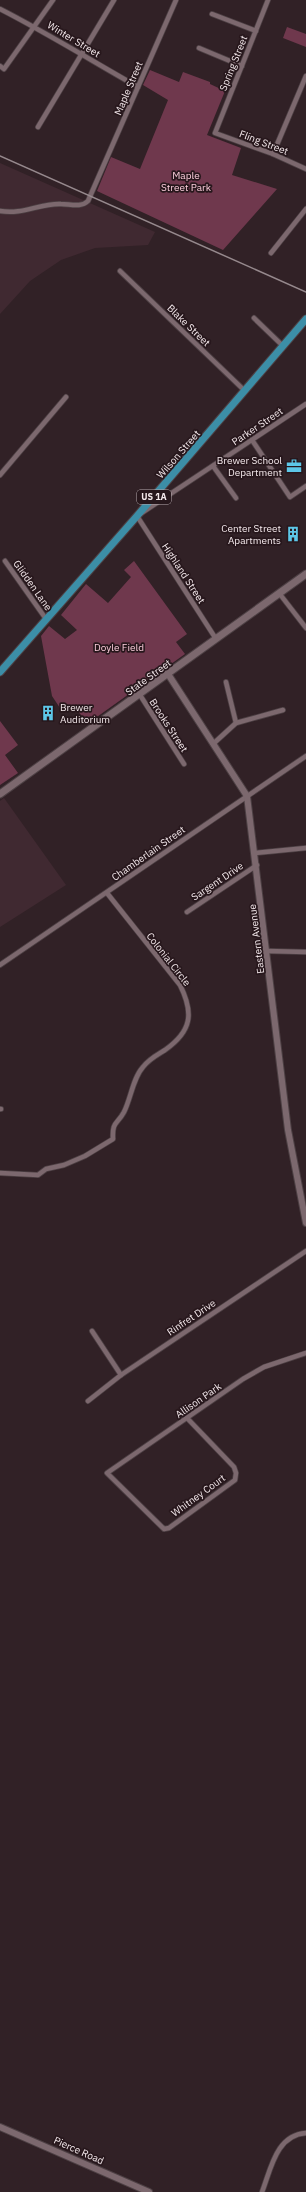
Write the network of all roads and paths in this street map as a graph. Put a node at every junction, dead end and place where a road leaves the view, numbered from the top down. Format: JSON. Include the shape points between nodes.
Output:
{"nodes":[{"id":1,"x":53,"y":0,"type":"edge"},
{"id":2,"x":114,"y":0,"type":"edge"},
{"id":3,"x":176,"y":0,"type":"edge"},
{"id":4,"x":268,"y":0,"type":"edge"},
{"id":5,"x":0,"y":9,"type":"edge"},
{"id":6,"x":212,"y":14,"type":"dead end"},
{"id":7,"x":35,"y":27,"type":"junction"},
{"id":8,"x":256,"y":31,"type":"junction"},
{"id":9,"x":198,"y":48,"type":"dead end"},
{"id":10,"x":81,"y":55,"type":"junction"},
{"id":11,"x":242,"y":66,"type":"junction"},
{"id":12,"x":2,"y":68,"type":"edge"},
{"id":13,"x":306,"y":76,"type":"edge"},
{"id":14,"x":138,"y":86,"type":"junction"},
{"id":15,"x":38,"y":127,"type":"dead end"},
{"id":16,"x":215,"y":133,"type":"joint"},
{"id":17,"x":273,"y":154,"type":"junction"},
{"id":18,"x":306,"y":169,"type":"edge"},
{"id":19,"x":306,"y":209,"type":"edge"},
{"id":20,"x":0,"y":211,"type":"edge"},
{"id":21,"x":271,"y":253,"type":"dead end"},
{"id":22,"x":120,"y":271,"type":"dead end"},
{"id":23,"x":254,"y":318,"type":"dead end"},
{"id":24,"x":306,"y":319,"type":"edge"},
{"id":25,"x":283,"y":346,"type":"junction"},
{"id":26,"x":244,"y":391,"type":"junction"},
{"id":27,"x":66,"y":397,"type":"dead end"},
{"id":28,"x":306,"y":404,"type":"edge"},
{"id":29,"x":252,"y":440,"type":"junction"},
{"id":30,"x":213,"y":466,"type":"junction"},
{"id":31,"x":0,"y":475,"type":"edge"},
{"id":32,"x":306,"y":486,"type":"edge"},
{"id":33,"x":236,"y":498,"type":"dead end"},
{"id":34,"x":137,"y":516,"type":"junction"},
{"id":35,"x":6,"y":561,"type":"dead end"},
{"id":36,"x":306,"y":574,"type":"edge"},
{"id":37,"x":280,"y":593,"type":"junction"},
{"id":38,"x":46,"y":619,"type":"junction"},
{"id":39,"x":306,"y":628,"type":"edge"},
{"id":40,"x":216,"y":639,"type":"junction"},
{"id":41,"x":0,"y":672,"type":"edge"},
{"id":42,"x":168,"y":674,"type":"junction"},
{"id":43,"x":226,"y":682,"type":"dead end"},
{"id":44,"x":140,"y":695,"type":"junction"},
{"id":45,"x":283,"y":710,"type":"dead end"},
{"id":46,"x":236,"y":723,"type":"junction"},
{"id":47,"x":213,"y":744,"type":"junction"},
{"id":48,"x":306,"y":756,"type":"edge"},
{"id":49,"x":184,"y":764,"type":"dead end"},
{"id":50,"x":0,"y":794,"type":"edge"},
{"id":51,"x":247,"y":796,"type":"junction"},
{"id":52,"x":306,"y":848,"type":"edge"},
{"id":53,"x":255,"y":853,"type":"junction"},
{"id":54,"x":257,"y":865,"type":"junction"},
{"id":55,"x":107,"y":893,"type":"junction"},
{"id":56,"x":187,"y":912,"type":"dead end"},
{"id":57,"x":267,"y":951,"type":"junction"},
{"id":58,"x":306,"y":952,"type":"edge"},
{"id":59,"x":0,"y":965,"type":"edge"},
{"id":60,"x":0,"y":1173,"type":"edge"},
{"id":61,"x":306,"y":1223,"type":"edge"},
{"id":62,"x":306,"y":1251,"type":"edge"},
{"id":63,"x":92,"y":1331,"type":"dead end"},
{"id":64,"x":306,"y":1353,"type":"edge"},
{"id":65,"x":121,"y":1375,"type":"junction"},
{"id":66,"x":88,"y":1401,"type":"dead end"},
{"id":67,"x":187,"y":1418,"type":"junction"},
{"id":68,"x":164,"y":1529,"type":"joint"},
{"id":69,"x":0,"y":2127,"type":"edge"},
{"id":70,"x":306,"y":2133,"type":"edge"},
{"id":71,"x":149,"y":2192,"type":"edge"},
{"id":72,"x":262,"y":2192,"type":"edge"}],
"edges":[{"from":1,"to":7,"type":"street"},
{"from":2,"to":10,"type":"street"},
{"from":3,"to":14,"type":"street","name":"Maple Street"},
{"from":4,"to":8,"type":"street","name":"Spring Street"},
{"from":5,"to":7,"type":"street","name":"Winter Street"},
{"from":6,"to":8,"type":"street"},
{"from":7,"to":10,"type":"street","name":"Winter Street"},
{"from":7,"to":12,"type":"street"},
{"from":8,"to":11,"type":"street","name":"Spring Street"},
{"from":9,"to":11,"type":"street"},
{"from":10,"to":14,"type":"street","name":"Winter Street"},
{"from":10,"to":15,"type":"street"},
{"from":11,"to":16,"type":"street","name":"Spring Street"},
{"from":13,"to":17,"type":"street"},
{"from":14,"to":20,"type":"street","name":"Maple Street","via":[[89,199],[83,205],[56,204],[23,212]]},
{"from":16,"to":17,"type":"street","name":"Fling Street"},
{"from":17,"to":18,"type":"street","name":"Fling Street"},
{"from":19,"to":21,"type":"street"},
{"from":22,"to":26,"type":"street","name":"Blake Street"},
{"from":23,"to":25,"type":"street"},
{"from":24,"to":25,"type":"main road","name":"Wilson Street","number":"US 1A"},
{"from":25,"to":26,"type":"main road","name":"Wilson Street","number":"US 1A"},
{"from":26,"to":34,"type":"main road","name":"Wilson Street","number":"US 1A"},
{"from":27,"to":31,"type":"street"},
{"from":28,"to":29,"type":"street","name":"Parker Street"},
{"from":29,"to":30,"type":"street","name":"Parker Street"},
{"from":29,"to":32,"type":"street","via":[[290,497]]},
{"from":30,"to":33,"type":"street"},
{"from":30,"to":34,"type":"street","name":"Parker Street"},
{"from":34,"to":38,"type":"main road","name":"Wilson Street","number":"US 1A"},
{"from":34,"to":40,"type":"street","name":"Highland Street"},
{"from":35,"to":38,"type":"street","name":"Glidden Lane"},
{"from":36,"to":37,"type":"main road","name":"State Street"},
{"from":37,"to":39,"type":"street"},
{"from":37,"to":40,"type":"main road","name":"State Street"},
{"from":38,"to":41,"type":"main road","name":"Wilson Street","number":"US 1A"},
{"from":40,"to":42,"type":"main road","name":"State Street"},
{"from":42,"to":44,"type":"main road","name":"State Street"},
{"from":42,"to":47,"type":"street","name":"Eastern Avenue"},
{"from":43,"to":46,"type":"street"},
{"from":44,"to":49,"type":"street","name":"Brooks Street"},
{"from":44,"to":50,"type":"main road","name":"State Street"},
{"from":45,"to":46,"type":"street"},
{"from":46,"to":47,"type":"street"},
{"from":47,"to":51,"type":"street","name":"Eastern Avenue"},
{"from":48,"to":51,"type":"street","name":"Chamberlain Street"},
{"from":51,"to":53,"type":"street","name":"Eastern Avenue"},
{"from":51,"to":55,"type":"street","name":"Chamberlain Street"},
{"from":52,"to":53,"type":"street"},
{"from":53,"to":54,"type":"street","name":"Eastern Avenue"},
{"from":54,"to":56,"type":"street","name":"Sargent Drive"},
{"from":54,"to":57,"type":"street","name":"Eastern Avenue"},
{"from":55,"to":59,"type":"street","name":"Chamberlain Street"},
{"from":55,"to":60,"type":"street","name":"Colonial Circle","via":[[180,985],[188,1000],[190,1013],[186,1029],[178,1040],[142,1067],[123,1112],[113,1126],[113,1138],[85,1156],[46,1169],[38,1175]]},
{"from":57,"to":58,"type":"street"},
{"from":57,"to":61,"type":"street","name":"Eastern Avenue","via":[[288,1130]]},
{"from":62,"to":65,"type":"street","name":"Rinfret Drive"},
{"from":63,"to":65,"type":"street"},
{"from":64,"to":67,"type":"street","name":"Allison Park","via":[[264,1367]]},
{"from":65,"to":66,"type":"street","name":"Rinfret Drive"},
{"from":67,"to":68,"type":"street","name":"Whitney Court","via":[[234,1467],[235,1480],[169,1528]]},
{"from":67,"to":68,"type":"street","name":"Allison Park","via":[[107,1473]]},
{"from":69,"to":71,"type":"street","name":"Pierce Road"},
{"from":70,"to":72,"type":"street","via":[[292,2136],[279,2147]]}]}
